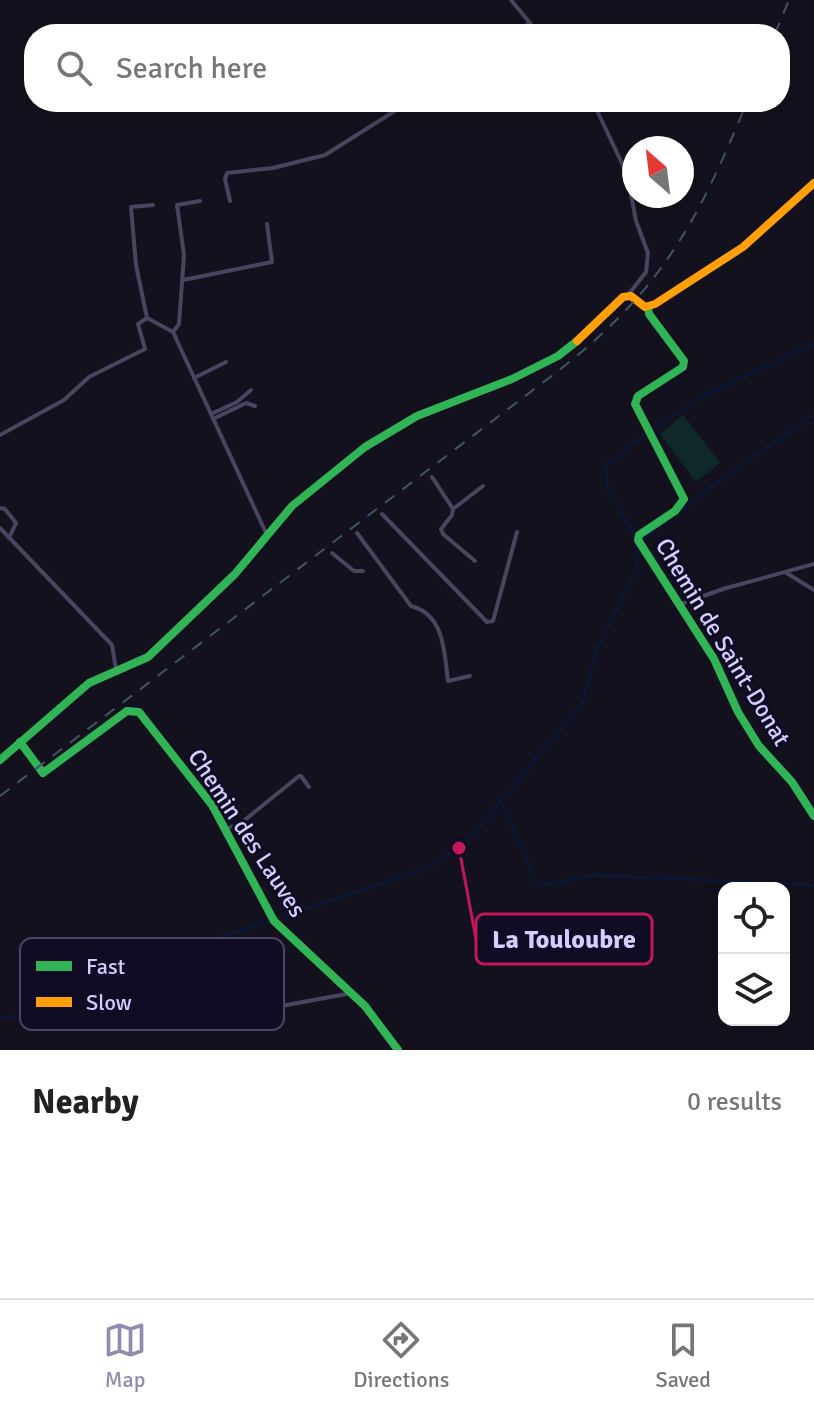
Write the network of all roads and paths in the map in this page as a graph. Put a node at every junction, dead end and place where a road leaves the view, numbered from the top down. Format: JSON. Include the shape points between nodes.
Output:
{"nodes":[{"id":1,"x":511,"y":0,"type":"edge"},
{"id":2,"x":530,"y":23,"type":"edge"},
{"id":3,"x":393,"y":112,"type":"edge"},
{"id":4,"x":598,"y":112,"type":"edge"},
{"id":5,"x":814,"y":183,"type":"edge"},
{"id":6,"x":200,"y":201,"type":"dead end"},
{"id":7,"x":230,"y":201,"type":"dead end"},
{"id":8,"x":153,"y":205,"type":"dead end"},
{"id":9,"x":267,"y":224,"type":"dead end"},
{"id":10,"x":183,"y":280,"type":"junction"},
{"id":11,"x":628,"y":295,"type":"junction"},
{"id":12,"x":648,"y":307,"type":"junction"},
{"id":13,"x":147,"y":318,"type":"junction"},
{"id":14,"x":173,"y":332,"type":"junction"},
{"id":15,"x":226,"y":362,"type":"dead end"},
{"id":16,"x":194,"y":378,"type":"junction"},
{"id":17,"x":251,"y":390,"type":"dead end"},
{"id":18,"x":255,"y":406,"type":"dead end"},
{"id":19,"x":212,"y":416,"type":"junction"},
{"id":20,"x":0,"y":435,"type":"edge"},
{"id":21,"x":432,"y":477,"type":"dead end"},
{"id":22,"x":483,"y":486,"type":"dead end"},
{"id":23,"x":0,"y":508,"type":"edge"},
{"id":24,"x":453,"y":509,"type":"junction"},
{"id":25,"x":382,"y":514,"type":"dead end"},
{"id":26,"x":0,"y":528,"type":"edge"},
{"id":27,"x":517,"y":532,"type":"dead end"},
{"id":28,"x":357,"y":533,"type":"dead end"},
{"id":29,"x":267,"y":535,"type":"junction"},
{"id":30,"x":9,"y":538,"type":"junction"},
{"id":31,"x":332,"y":553,"type":"dead end"},
{"id":32,"x":475,"y":561,"type":"dead end"},
{"id":33,"x":814,"y":564,"type":"edge"},
{"id":34,"x":363,"y":571,"type":"dead end"},
{"id":35,"x":785,"y":572,"type":"junction"},
{"id":36,"x":814,"y":590,"type":"edge"},
{"id":37,"x":681,"y":604,"type":"junction"},
{"id":38,"x":116,"y":669,"type":"junction"},
{"id":39,"x":470,"y":676,"type":"dead end"},
{"id":40,"x":20,"y":742,"type":"junction"},
{"id":41,"x":0,"y":760,"type":"edge"},
{"id":42,"x":309,"y":787,"type":"dead end"},
{"id":43,"x":814,"y":816,"type":"edge"},
{"id":44,"x":225,"y":829,"type":"junction"},
{"id":45,"x":352,"y":993,"type":"junction"},
{"id":46,"x":284,"y":1006,"type":"edge"},
{"id":47,"x":398,"y":1050,"type":"edge"}],
"edges":[{"from":1,"to":2,"type":"street"},
{"from":3,"to":7,"type":"street","via":[[325,155],[227,173]]},
{"from":4,"to":11,"type":"street","via":[[627,174],[648,253],[646,272]]},
{"from":5,"to":12,"type":"street","via":[[735,253]]},
{"from":6,"to":10,"type":"street","via":[[177,205]]},
{"from":8,"to":13,"type":"street","via":[[131,207]]},
{"from":9,"to":10,"type":"street","via":[[272,262]]},
{"from":10,"to":14,"type":"street","via":[[179,324]]},
{"from":11,"to":12,"type":"street"},
{"from":11,"to":29,"type":"street","via":[[558,356],[417,416],[377,439],[301,498]]},
{"from":12,"to":37,"type":"street","name":"Chemin de Saint-Donat","via":[[684,361],[683,367],[638,396],[635,404],[684,499],[638,540]]},
{"from":13,"to":14,"type":"street"},
{"from":13,"to":20,"type":"street","via":[[138,324],[145,349],[89,377],[64,400]]},
{"from":14,"to":16,"type":"street"},
{"from":15,"to":16,"type":"street"},
{"from":16,"to":19,"type":"street"},
{"from":17,"to":19,"type":"street"},
{"from":18,"to":19,"type":"street","via":[[246,403]]},
{"from":19,"to":29,"type":"street"},
{"from":21,"to":24,"type":"street"},
{"from":22,"to":24,"type":"street"},
{"from":23,"to":30,"type":"street","via":[[16,523]]},
{"from":24,"to":32,"type":"street","via":[[443,534]]},
{"from":25,"to":27,"type":"street","via":[[487,622],[493,621]]},
{"from":26,"to":30,"type":"street"},
{"from":28,"to":39,"type":"street","via":[[411,606],[424,609],[437,625],[448,681]]},
{"from":29,"to":38,"type":"street","via":[[235,574],[148,657]]},
{"from":30,"to":38,"type":"street","via":[[112,645]]},
{"from":31,"to":34,"type":"street","via":[[354,571]]},
{"from":33,"to":35,"type":"street"},
{"from":35,"to":36,"type":"street"},
{"from":35,"to":37,"type":"street"},
{"from":37,"to":43,"type":"street","name":"Chemin de Saint-Donat","via":[[759,746]]},
{"from":38,"to":40,"type":"street","via":[[89,683]]},
{"from":40,"to":41,"type":"street"},
{"from":40,"to":44,"type":"street","name":"Chemin des Lauves","via":[[43,773],[127,711],[139,712]]},
{"from":42,"to":44,"type":"street","via":[[299,776],[241,823]]},
{"from":44,"to":45,"type":"street","name":"Chemin des Lauves","via":[[273,919]]},
{"from":45,"to":46,"type":"street"},
{"from":45,"to":47,"type":"street","name":"Chemin des Lauves"}]}
